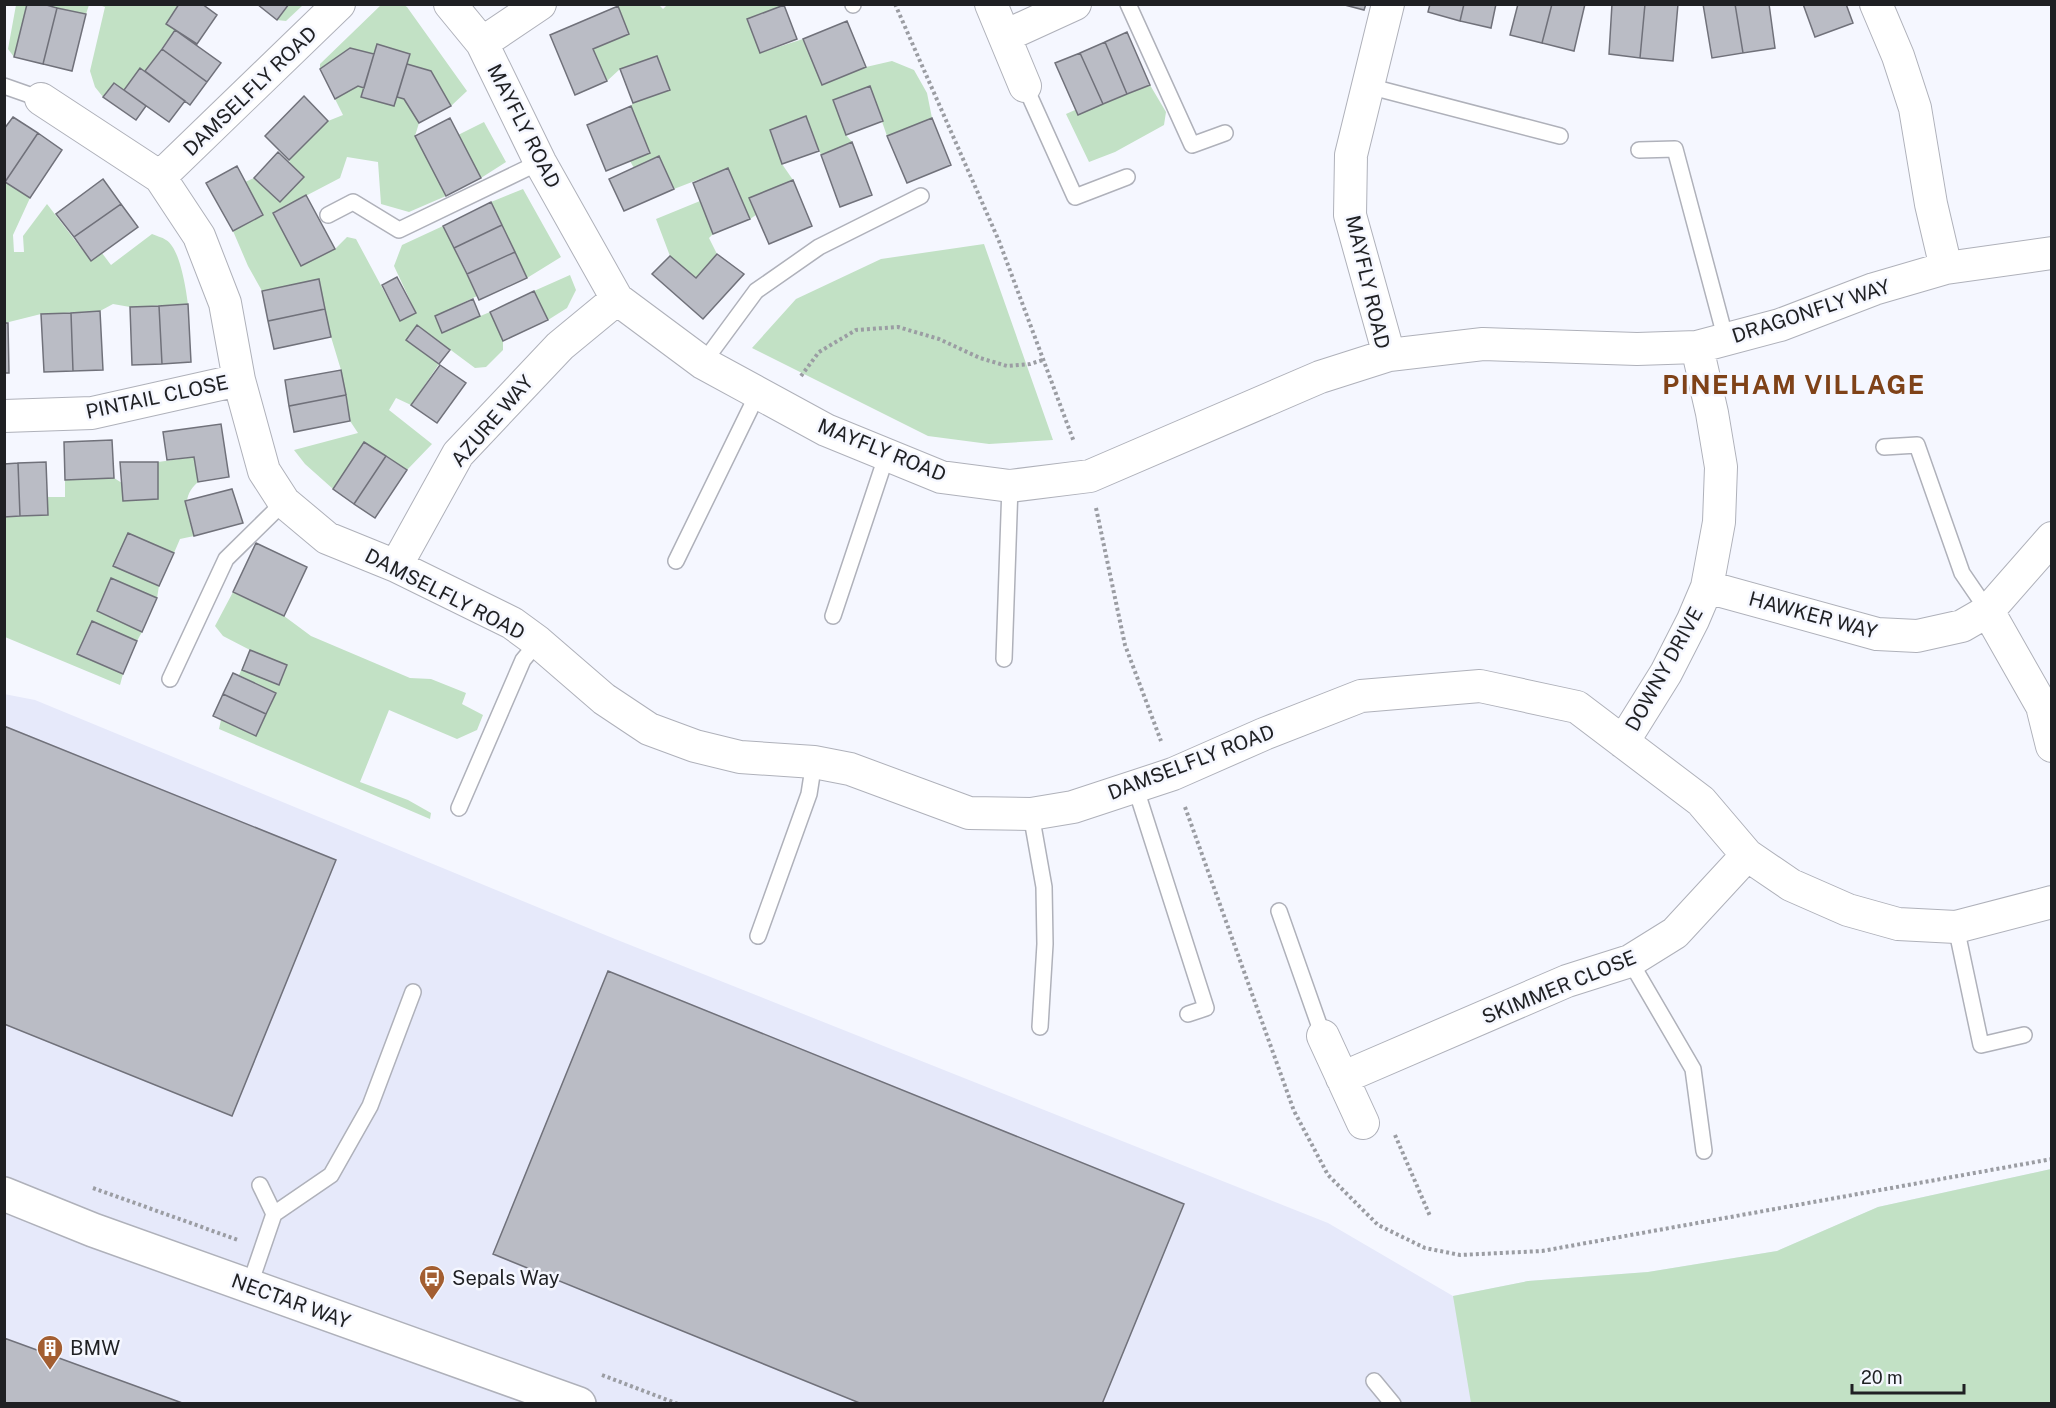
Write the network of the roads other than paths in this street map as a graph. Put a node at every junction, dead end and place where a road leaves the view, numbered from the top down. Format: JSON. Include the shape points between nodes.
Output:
{"nodes":[{"id":1,"x":339,"y":4,"type":"edge"},
{"id":2,"x":450,"y":4,"type":"edge"},
{"id":3,"x":540,"y":4,"type":"edge"},
{"id":4,"x":992,"y":4,"type":"edge"},
{"id":5,"x":1075,"y":4,"type":"edge"},
{"id":6,"x":1128,"y":4,"type":"edge"},
{"id":7,"x":1388,"y":4,"type":"edge"},
{"id":8,"x":1876,"y":4,"type":"edge"},
{"id":9,"x":1005,"y":36,"type":"junction"},
{"id":10,"x":482,"y":43,"type":"junction"},
{"id":11,"x":4,"y":86,"type":"edge"},
{"id":12,"x":1025,"y":86,"type":"joint"},
{"id":13,"x":1368,"y":86,"type":"junction"},
{"id":14,"x":41,"y":99,"type":"joint"},
{"id":15,"x":1225,"y":133,"type":"dead end"},
{"id":16,"x":1560,"y":136,"type":"dead end"},
{"id":17,"x":1639,"y":150,"type":"dead end"},
{"id":18,"x":540,"y":162,"type":"junction"},
{"id":19,"x":160,"y":177,"type":"junction"},
{"id":20,"x":1127,"y":177,"type":"dead end"},
{"id":21,"x":921,"y":196,"type":"dead end"},
{"id":22,"x":328,"y":215,"type":"dead end"},
{"id":23,"x":2052,"y":254,"type":"edge"},
{"id":24,"x":1946,"y":268,"type":"junction"},
{"id":25,"x":617,"y":299,"type":"junction"},
{"id":26,"x":1712,"y":343,"type":"junction"},
{"id":27,"x":1389,"y":355,"type":"junction"},
{"id":28,"x":703,"y":363,"type":"junction"},
{"id":29,"x":238,"y":380,"type":"junction"},
{"id":30,"x":758,"y":393,"type":"junction"},
{"id":31,"x":4,"y":416,"type":"edge"},
{"id":32,"x":1884,"y":447,"type":"dead end"},
{"id":33,"x":886,"y":454,"type":"junction"},
{"id":34,"x":1010,"y":486,"type":"junction"},
{"id":35,"x":284,"y":502,"type":"junction"},
{"id":36,"x":2052,"y":538,"type":"edge"},
{"id":37,"x":676,"y":561,"type":"dead end"},
{"id":38,"x":396,"y":566,"type":"junction"},
{"id":39,"x":1707,"y":587,"type":"junction"},
{"id":40,"x":1988,"y":611,"type":"junction"},
{"id":41,"x":833,"y":616,"type":"dead end"},
{"id":42,"x":538,"y":642,"type":"junction"},
{"id":43,"x":1004,"y":659,"type":"dead end"},
{"id":44,"x":170,"y":678,"type":"dead end"},
{"id":45,"x":1623,"y":742,"type":"junction"},
{"id":46,"x":2052,"y":746,"type":"edge"},
{"id":47,"x":814,"y":762,"type":"junction"},
{"id":48,"x":1136,"y":786,"type":"junction"},
{"id":49,"x":459,"y":808,"type":"dead end"},
{"id":50,"x":1031,"y":814,"type":"junction"},
{"id":51,"x":1747,"y":855,"type":"junction"},
{"id":52,"x":2052,"y":902,"type":"edge"},
{"id":53,"x":1279,"y":911,"type":"dead end"},
{"id":54,"x":1956,"y":927,"type":"junction"},
{"id":55,"x":758,"y":936,"type":"dead end"},
{"id":56,"x":1630,"y":961,"type":"junction"},
{"id":57,"x":413,"y":992,"type":"dead end"},
{"id":58,"x":1188,"y":1014,"type":"dead end"},
{"id":59,"x":1040,"y":1027,"type":"dead end"},
{"id":60,"x":2024,"y":1035,"type":"dead end"},
{"id":61,"x":1323,"y":1036,"type":"joint"},
{"id":62,"x":1342,"y":1078,"type":"junction"},
{"id":63,"x":1363,"y":1123,"type":"road end"},
{"id":64,"x":1704,"y":1151,"type":"dead end"},
{"id":65,"x":260,"y":1185,"type":"dead end"},
{"id":66,"x":4,"y":1194,"type":"edge"},
{"id":67,"x":274,"y":1214,"type":"junction"},
{"id":68,"x":249,"y":1287,"type":"junction"},
{"id":69,"x":1374,"y":1382,"type":"dead end"},
{"id":70,"x":579,"y":1404,"type":"edge"},
{"id":71,"x":1393,"y":1404,"type":"edge"}],
"edges":[{"from":1,"to":19,"type":"street","name":"DAMSELFLY ROAD"},
{"from":2,"to":10,"type":"street","name":"MAYFLY ROAD"},
{"from":3,"to":10,"type":"street"},
{"from":4,"to":9,"type":"street"},
{"from":5,"to":9,"type":"street"},
{"from":6,"to":15,"type":"lane","via":[[1192,145]]},
{"from":7,"to":13,"type":"street","name":"MAYFLY ROAD"},
{"from":8,"to":24,"type":"street","via":[[1915,108]]},
{"from":9,"to":12,"type":"street"},
{"from":10,"to":18,"type":"street","name":"MAYFLY ROAD"},
{"from":11,"to":14,"type":"lane","name":"DAMSELFLY ROAD"},
{"from":12,"to":20,"type":"lane","via":[[1076,197]]},
{"from":13,"to":16,"type":"lane"},
{"from":13,"to":27,"type":"street","name":"MAYFLY ROAD","via":[[1351,155],[1350,216]]},
{"from":14,"to":19,"type":"street","name":"DAMSELFLY ROAD"},
{"from":17,"to":26,"type":"lane","via":[[1675,149]]},
{"from":18,"to":22,"type":"lane","via":[[399,230],[353,202]]},
{"from":18,"to":25,"type":"street","name":"MAYFLY ROAD"},
{"from":19,"to":29,"type":"street","name":"DAMSELFLY ROAD","via":[[199,236],[225,303]]},
{"from":21,"to":28,"type":"lane","via":[[819,247],[756,291]]},
{"from":23,"to":24,"type":"street","name":"DRAGONFLY WAY"},
{"from":24,"to":26,"type":"street","name":"DRAGONFLY WAY","via":[[1874,289],[1780,325]]},
{"from":25,"to":28,"type":"street","name":"MAYFLY ROAD"},
{"from":25,"to":38,"type":"street","name":"AZURE WAY","via":[[560,346],[458,454]]},
{"from":26,"to":27,"type":"street","name":"DRAGONFLY WAY","via":[[1636,349],[1483,344]]},
{"from":26,"to":39,"type":"street","name":"DOWNY DRIVE","via":[[1712,413],[1721,467],[1719,522]]},
{"from":27,"to":34,"type":"street","name":"MAYFLY ROAD","via":[[1320,376],[1090,476]]},
{"from":28,"to":30,"type":"street","name":"MAYFLY ROAD"},
{"from":29,"to":31,"type":"street","name":"PINTAIL CLOSE","via":[[92,413]]},
{"from":29,"to":35,"type":"street","name":"DAMSELFLY ROAD","via":[[264,471]]},
{"from":30,"to":33,"type":"street","name":"MAYFLY ROAD","via":[[826,430]]},
{"from":30,"to":37,"type":"lane"},
{"from":32,"to":40,"type":"lane","via":[[1917,446],[1962,573]]},
{"from":33,"to":34,"type":"street","name":"MAYFLY ROAD","via":[[941,477]]},
{"from":33,"to":41,"type":"lane"},
{"from":34,"to":43,"type":"lane"},
{"from":35,"to":38,"type":"street","name":"DAMSELFLY ROAD","via":[[327,538]]},
{"from":35,"to":44,"type":"lane","via":[[226,559]]},
{"from":36,"to":40,"type":"street","name":"HAWKER WAY"},
{"from":38,"to":42,"type":"street","name":"DAMSELFLY ROAD","via":[[512,623]]},
{"from":39,"to":40,"type":"street","name":"HAWKER WAY","via":[[1877,634],[1917,636],[1962,626]]},
{"from":39,"to":45,"type":"street","name":"DOWNY DRIVE","via":[[1666,674]]},
{"from":40,"to":46,"type":"street","via":[[2042,706]]},
{"from":42,"to":47,"type":"street","name":"DAMSELFLY ROAD","via":[[604,699],[649,729],[694,746],[740,757]]},
{"from":42,"to":49,"type":"lane","via":[[523,660]]},
{"from":45,"to":48,"type":"street","name":"DAMSELFLY ROAD","via":[[1577,707],[1480,686],[1361,696]]},
{"from":45,"to":51,"type":"street","name":"DAMSELFLY ROAD","via":[[1701,801]]},
{"from":47,"to":50,"type":"street","name":"DAMSELFLY ROAD","via":[[850,769],[969,813]]},
{"from":47,"to":55,"type":"lane","via":[[809,794]]},
{"from":48,"to":50,"type":"street","name":"DAMSELFLY ROAD","via":[[1073,807]]},
{"from":48,"to":58,"type":"lane","via":[[1206,1008]]},
{"from":50,"to":59,"type":"lane","via":[[1044,886],[1046,944]]},
{"from":51,"to":54,"type":"street","name":"DAMSELFLY ROAD","via":[[1791,885],[1848,910],[1898,924]]},
{"from":51,"to":56,"type":"street","name":"SKIMMER CLOSE","via":[[1675,933]]},
{"from":52,"to":54,"type":"street","name":"DAMSELFLY ROAD"},
{"from":53,"to":61,"type":"lane"},
{"from":54,"to":60,"type":"lane","via":[[1981,1045]]},
{"from":56,"to":62,"type":"street","name":"SKIMMER CLOSE","via":[[1567,981]]},
{"from":56,"to":64,"type":"lane","via":[[1693,1070]]},
{"from":57,"to":67,"type":"lane","via":[[370,1106],[331,1175]]},
{"from":61,"to":62,"type":"street"},
{"from":62,"to":63,"type":"street"},
{"from":65,"to":67,"type":"lane"},
{"from":66,"to":68,"type":"street","name":"NECTAR WAY"},
{"from":67,"to":68,"type":"lane"},
{"from":68,"to":70,"type":"street","name":"NECTAR WAY"},
{"from":69,"to":71,"type":"lane"}]}
